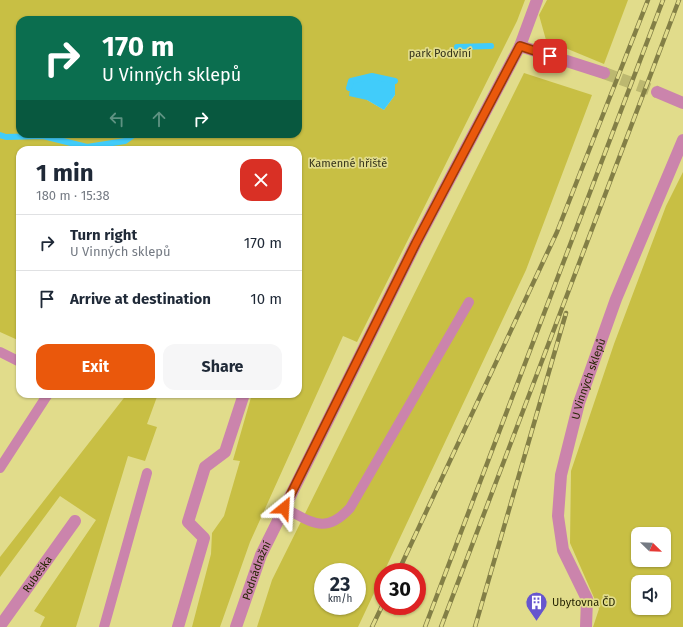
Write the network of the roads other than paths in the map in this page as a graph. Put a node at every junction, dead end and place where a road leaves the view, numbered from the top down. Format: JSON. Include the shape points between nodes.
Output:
{"nodes":[{"id":1,"x":537,"y":0,"type":"edge"},
{"id":2,"x":520,"y":46,"type":"junction"},
{"id":3,"x":604,"y":73,"type":"tunnel mouth"},
{"id":4,"x":657,"y":92,"type":"tunnel mouth"},
{"id":5,"x":683,"y":103,"type":"edge"},
{"id":6,"x":683,"y":140,"type":"edge"},
{"id":7,"x":469,"y":302,"type":"dead end"},
{"id":8,"x":0,"y":352,"type":"edge"},
{"id":9,"x":16,"y":360,"type":"edge"},
{"id":10,"x":45,"y":398,"type":"edge"},
{"id":11,"x":243,"y":398,"type":"edge"},
{"id":12,"x":0,"y":468,"type":"edge"},
{"id":13,"x":147,"y":473,"type":"dead end"},
{"id":14,"x":284,"y":508,"type":"junction"},
{"id":15,"x":75,"y":522,"type":"dead end"},
{"id":16,"x":0,"y":626,"type":"edge"},
{"id":17,"x":104,"y":627,"type":"edge"},
{"id":18,"x":178,"y":627,"type":"edge"},
{"id":19,"x":236,"y":627,"type":"edge"},
{"id":20,"x":586,"y":627,"type":"edge"}],
"edges":[{"from":1,"to":2,"type":"street","name":"Podnádražní"},
{"from":2,"to":3,"type":"street"},
{"from":2,"to":14,"type":"street","name":"Podnádražní","via":[[416,243]]},
{"from":4,"to":5,"type":"street"},
{"from":6,"to":20,"type":"street","name":"U Vinných sklepů","via":[[616,299],[579,403],[562,475],[558,516],[563,550],[587,598]]},
{"from":7,"to":14,"type":"lane","via":[[350,508],[340,519],[326,525],[314,523]]},
{"from":8,"to":9,"type":"lane"},
{"from":10,"to":12,"type":"lane"},
{"from":11,"to":18,"type":"street","via":[[225,452],[205,467],[188,522],[204,538]]},
{"from":13,"to":17,"type":"lane"},
{"from":14,"to":19,"type":"street","name":"Podnádražní","via":[[261,555]]},
{"from":15,"to":16,"type":"street","name":"Rubeška"}]}
